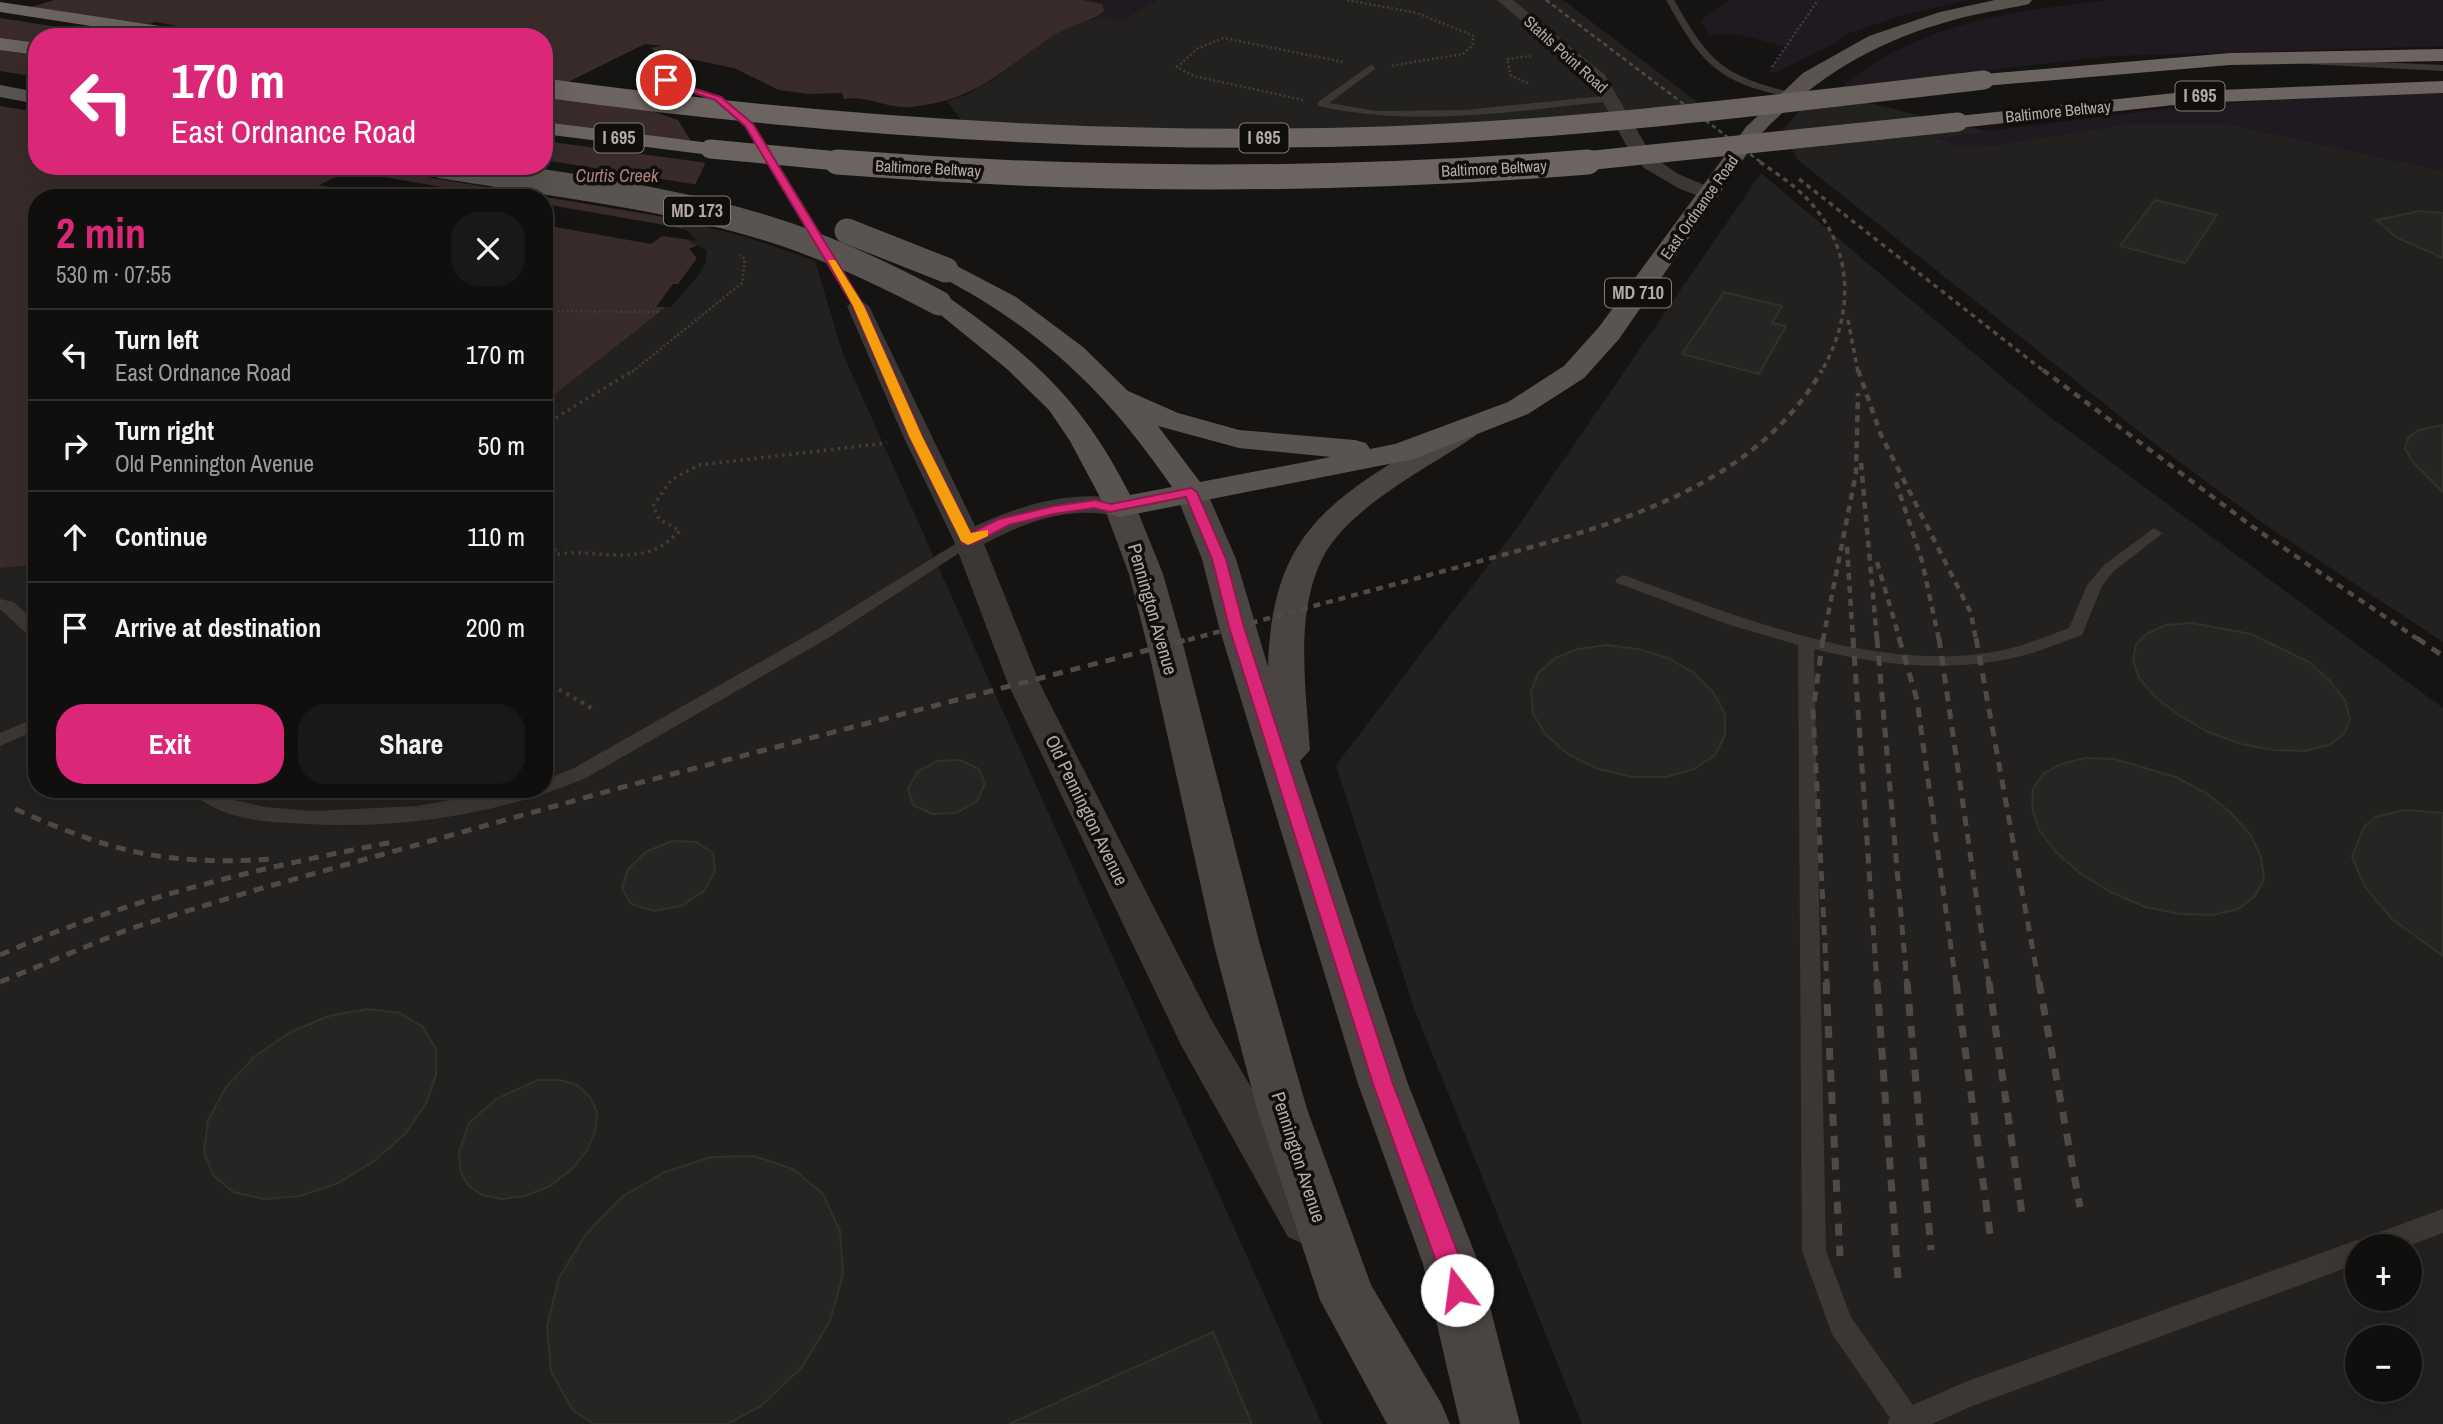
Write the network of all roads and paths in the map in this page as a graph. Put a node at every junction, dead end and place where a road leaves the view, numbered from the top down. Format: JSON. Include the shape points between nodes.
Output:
{"nodes":[{"id":1,"x":1347,"y":0,"type":"edge"},
{"id":2,"x":1504,"y":0,"type":"edge"},
{"id":3,"x":1671,"y":0,"type":"edge"},
{"id":4,"x":1818,"y":0,"type":"edge"},
{"id":5,"x":2023,"y":0,"type":"edge"},
{"id":6,"x":0,"y":7,"type":"edge"},
{"id":7,"x":140,"y":28,"type":"edge"},
{"id":8,"x":0,"y":44,"type":"edge"},
{"id":9,"x":28,"y":48,"type":"edge"},
{"id":10,"x":2443,"y":55,"type":"edge"},
{"id":11,"x":1533,"y":56,"type":"dead end"},
{"id":12,"x":2230,"y":59,"type":"junction"},
{"id":13,"x":1372,"y":67,"type":"junction"},
{"id":14,"x":2443,"y":68,"type":"edge"},
{"id":15,"x":0,"y":75,"type":"edge"},
{"id":16,"x":651,"y":76,"type":"dead end"},
{"id":17,"x":28,"y":80,"type":"edge"},
{"id":18,"x":1757,"y":87,"type":"junction"},
{"id":19,"x":2443,"y":87,"type":"edge"},
{"id":20,"x":553,"y":89,"type":"edge"},
{"id":21,"x":0,"y":91,"type":"edge"},
{"id":22,"x":1787,"y":94,"type":"junction"},
{"id":23,"x":28,"y":96,"type":"edge"},
{"id":24,"x":1613,"y":98,"type":"junction"},
{"id":25,"x":1590,"y":100,"type":"junction"},
{"id":26,"x":1321,"y":104,"type":"junction"},
{"id":27,"x":553,"y":129,"type":"edge"},
{"id":28,"x":553,"y":167,"type":"edge"},
{"id":29,"x":495,"y":175,"type":"edge"},
{"id":30,"x":1710,"y":194,"type":"junction"},
{"id":31,"x":738,"y":253,"type":"dead end"},
{"id":32,"x":858,"y":306,"type":"joint"},
{"id":33,"x":553,"y":311,"type":"edge"},
{"id":34,"x":661,"y":312,"type":"dead end"},
{"id":35,"x":1112,"y":391,"type":"junction"},
{"id":36,"x":553,"y":420,"type":"edge"},
{"id":37,"x":1464,"y":430,"type":"junction"},
{"id":38,"x":915,"y":436,"type":"junction"},
{"id":39,"x":1403,"y":452,"type":"junction"},
{"id":40,"x":1191,"y":492,"type":"junction"},
{"id":41,"x":1115,"y":508,"type":"junction"},
{"id":42,"x":2154,"y":533,"type":"dead end"},
{"id":43,"x":968,"y":541,"type":"junction"},
{"id":44,"x":553,"y":548,"type":"edge"},
{"id":45,"x":556,"y":551,"type":"junction"},
{"id":46,"x":553,"y":553,"type":"edge"},
{"id":47,"x":1623,"y":580,"type":"dead end"},
{"id":48,"x":0,"y":604,"type":"edge"},
{"id":49,"x":28,"y":625,"type":"edge"},
{"id":50,"x":1806,"y":643,"type":"junction"},
{"id":51,"x":553,"y":686,"type":"edge"},
{"id":52,"x":595,"y":710,"type":"dead end"},
{"id":53,"x":28,"y":727,"type":"edge"},
{"id":54,"x":0,"y":740,"type":"edge"},
{"id":55,"x":553,"y":784,"type":"edge"},
{"id":56,"x":216,"y":798,"type":"edge"},
{"id":57,"x":509,"y":798,"type":"edge"},
{"id":58,"x":1293,"y":801,"type":"junction"},
{"id":59,"x":2439,"y":1228,"type":"edge"},
{"id":60,"x":2418,"y":1234,"type":"edge"},
{"id":61,"x":2345,"y":1256,"type":"edge"},
{"id":62,"x":1348,"y":1300,"type":"junction"},
{"id":63,"x":1905,"y":1423,"type":"edge"},
{"id":64,"x":1420,"y":1424,"type":"edge"},
{"id":65,"x":1490,"y":1424,"type":"edge"}],
"edges":[{"from":1,"to":13,"type":"path","via":[[1417,12],[1474,36],[1472,46],[1463,54],[1412,65]]},
{"from":2,"to":24,"type":"street","name":"Stahls Point Road","via":[[1599,79]]},
{"from":3,"to":18,"type":"lane","via":[[1713,68]]},
{"from":4,"to":18,"type":"path"},
{"from":5,"to":22,"type":"main road","name":"East Ordnance Road","number":"MD 710","via":[[1887,34],[1846,52]]},
{"from":6,"to":7,"type":"highway"},
{"from":8,"to":9,"type":"highway"},
{"from":10,"to":12,"type":"highway","name":"Baltimore Beltway","number":"I 695"},
{"from":11,"to":25,"type":"path","via":[[1507,59],[1511,76]]},
{"from":12,"to":14,"type":"lane"},
{"from":12,"to":20,"type":"highway","name":"Baltimore Beltway","number":"I 695","bridge":true,"via":[[1984,80],[1623,121],[1386,136],[1156,138],[921,129]]},
{"from":13,"to":26,"type":"lane"},
{"from":13,"to":26,"type":"path","via":[[1213,38],[1177,67],[1194,76]]},
{"from":15,"to":17,"type":"main road"},
{"from":16,"to":32,"type":"lane","via":[[718,99],[749,124]]},
{"from":18,"to":22,"type":"lane"},
{"from":19,"to":27,"type":"highway","name":"Baltimore Beltway","number":"I 695","bridge":true,"via":[[2193,97],[1622,159],[1408,173],[1058,174],[901,167]]},
{"from":21,"to":23,"type":"main road"},
{"from":22,"to":30,"type":"main road","name":"East Ordnance Road","number":"MD 710","via":[[1753,131]]},
{"from":24,"to":25,"type":"lane"},
{"from":24,"to":30,"type":"street","name":"Stahls Point Road","via":[[1650,163]]},
{"from":25,"to":26,"type":"lane","via":[[1464,113],[1376,114]]},
{"from":28,"to":35,"type":"main road","number":"MD 173","bridge":true,"via":[[786,210],[946,270],[1025,314],[1066,345]]},
{"from":29,"to":41,"type":"main road","name":"Pennington Avenue","number":"MD 173","bridge":true,"via":[[761,226],[874,268],[939,303],[1017,364],[1060,405],[1095,458]]},
{"from":30,"to":37,"type":"main road","name":"East Ordnance Road","number":"MD 710","via":[[1609,333],[1574,372],[1518,408]]},
{"from":31,"to":36,"type":"path","via":[[745,259],[742,283],[631,373]]},
{"from":32,"to":38,"type":"street","name":"Old Pennington Avenue"},
{"from":33,"to":34,"type":"path"},
{"from":35,"to":39,"type":"main road","via":[[1173,422],[1208,432],[1303,446]]},
{"from":35,"to":40,"type":"main road","number":"MD 173","via":[[1161,447]]},
{"from":37,"to":39,"type":"main road","name":"East Ordnance Road","number":"MD 710"},
{"from":37,"to":58,"type":"main road","via":[[1341,516],[1310,551],[1290,613],[1286,658]]},
{"from":38,"to":43,"type":"street","name":"Old Pennington Avenue"},
{"from":38,"to":45,"type":"path","via":[[882,444],[699,465],[671,480],[653,506],[659,519],[680,531],[659,548],[629,557]]},
{"from":39,"to":40,"type":"main road","name":"East Ordnance Road","number":"MD 710"},
{"from":40,"to":41,"type":"main road","name":"East Ordnance Road","number":"MD 710"},
{"from":40,"to":58,"type":"main road","number":"MD 173","via":[[1219,559]]},
{"from":41,"to":43,"type":"street","name":"East Ordnance Road","via":[[1102,519],[1013,540]]},
{"from":41,"to":62,"type":"main road","name":"Pennington Avenue","number":"MD 173","via":[[1146,574],[1282,1109]]},
{"from":42,"to":50,"type":"lane","via":[[2095,585],[2076,631],[2042,647],[1942,662],[1879,657]]},
{"from":43,"to":55,"type":"lane","via":[[824,633]]},
{"from":43,"to":62,"type":"street","name":"Old Pennington Avenue","via":[[1024,684],[1196,1032]]},
{"from":44,"to":45,"type":"path"},
{"from":45,"to":46,"type":"path"},
{"from":47,"to":50,"type":"lane","via":[[1738,624]]},
{"from":48,"to":49,"type":"lane"},
{"from":50,"to":63,"type":"lane","via":[[1814,1251],[1841,1325]]},
{"from":51,"to":52,"type":"path"},
{"from":53,"to":54,"type":"lane"},
{"from":56,"to":57,"type":"lane","via":[[243,811],[343,820]]},
{"from":58,"to":65,"type":"main road","number":"MD 173","via":[[1383,1084],[1451,1264]]},
{"from":59,"to":60,"type":"lane"},
{"from":61,"to":63,"type":"lane","via":[[1965,1395]]},
{"from":62,"to":64,"type":"main road","name":"Pennington Avenue","number":"MD 173"}]}
